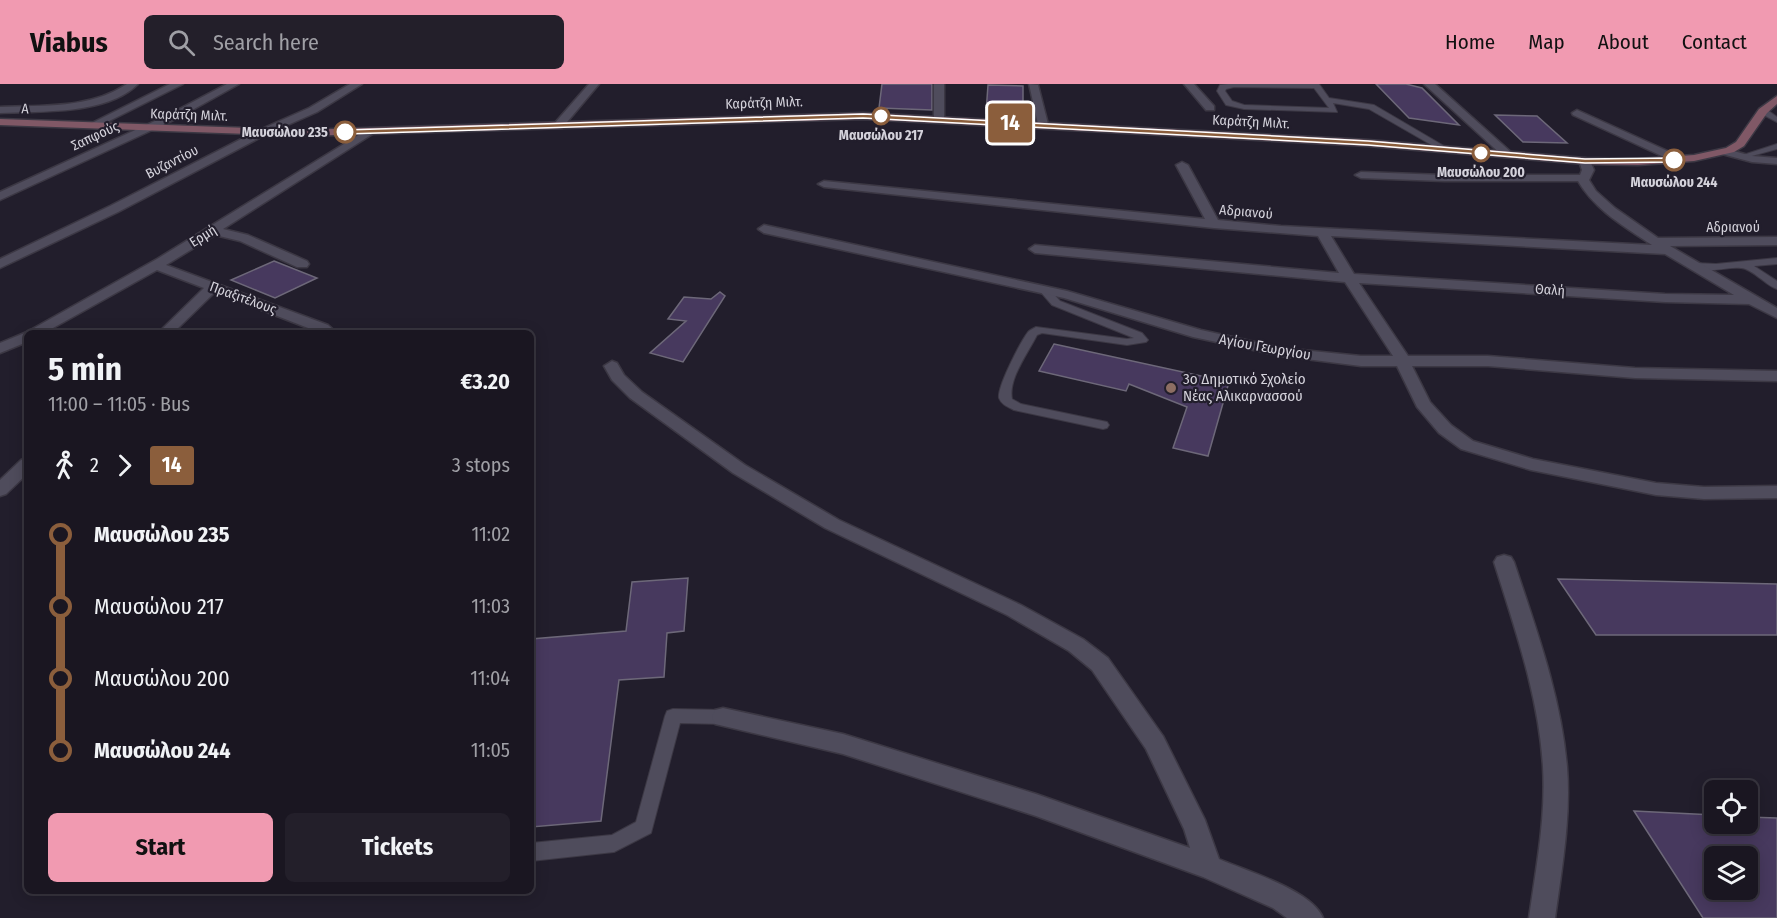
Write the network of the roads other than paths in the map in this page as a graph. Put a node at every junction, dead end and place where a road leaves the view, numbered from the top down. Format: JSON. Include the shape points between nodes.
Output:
{"nodes":[{"id":1,"x":133,"y":84,"type":"edge"},
{"id":2,"x":178,"y":84,"type":"edge"},
{"id":3,"x":234,"y":84,"type":"edge"},
{"id":4,"x":357,"y":84,"type":"edge"},
{"id":5,"x":594,"y":84,"type":"edge"},
{"id":6,"x":939,"y":84,"type":"edge"},
{"id":7,"x":1189,"y":84,"type":"edge"},
{"id":8,"x":1429,"y":84,"type":"edge"},
{"id":9,"x":1033,"y":85,"type":"edge"},
{"id":10,"x":1777,"y":99,"type":"edge"},
{"id":11,"x":1327,"y":100,"type":"junction"},
{"id":12,"x":1210,"y":108,"type":"dead end"},
{"id":13,"x":0,"y":110,"type":"edge"},
{"id":14,"x":1763,"y":111,"type":"junction"},
{"id":15,"x":1577,"y":113,"type":"dead end"},
{"id":16,"x":939,"y":119,"type":"junction"},
{"id":17,"x":1777,"y":120,"type":"edge"},
{"id":18,"x":0,"y":122,"type":"edge"},
{"id":19,"x":50,"y":123,"type":"joint"},
{"id":20,"x":1043,"y":124,"type":"junction"},
{"id":21,"x":91,"y":126,"type":"junction"},
{"id":22,"x":558,"y":126,"type":"junction"},
{"id":23,"x":148,"y":128,"type":"junction"},
{"id":24,"x":370,"y":131,"type":"junction"},
{"id":25,"x":261,"y":132,"type":"junction"},
{"id":26,"x":1777,"y":146,"type":"edge"},
{"id":27,"x":1444,"y":149,"type":"junction"},
{"id":28,"x":1726,"y":152,"type":"junction"},
{"id":29,"x":1508,"y":155,"type":"junction"},
{"id":30,"x":1741,"y":157,"type":"junction"},
{"id":31,"x":1679,"y":160,"type":"junction"},
{"id":32,"x":1585,"y":161,"type":"junction"},
{"id":33,"x":1777,"y":161,"type":"edge"},
{"id":34,"x":1182,"y":165,"type":"dead end"},
{"id":35,"x":1361,"y":175,"type":"dead end"},
{"id":36,"x":1583,"y":178,"type":"junction"},
{"id":37,"x":824,"y":184,"type":"dead end"},
{"id":38,"x":0,"y":196,"type":"edge"},
{"id":39,"x":1214,"y":224,"type":"junction"},
{"id":40,"x":764,"y":229,"type":"dead end"},
{"id":41,"x":212,"y":230,"type":"junction"},
{"id":42,"x":1323,"y":233,"type":"junction"},
{"id":43,"x":1654,"y":242,"type":"junction"},
{"id":44,"x":1777,"y":242,"type":"edge"},
{"id":45,"x":1035,"y":249,"type":"dead end"},
{"id":46,"x":1667,"y":250,"type":"junction"},
{"id":47,"x":1777,"y":261,"type":"edge"},
{"id":48,"x":0,"y":264,"type":"edge"},
{"id":49,"x":302,"y":264,"type":"dead end"},
{"id":50,"x":1744,"y":264,"type":"junction"},
{"id":51,"x":155,"y":265,"type":"junction"},
{"id":52,"x":1695,"y":266,"type":"junction"},
{"id":53,"x":1349,"y":278,"type":"junction"},
{"id":54,"x":1777,"y":286,"type":"edge"},
{"id":55,"x":213,"y":287,"type":"junction"},
{"id":56,"x":1044,"y":290,"type":"junction"},
{"id":57,"x":1752,"y":300,"type":"junction"},
{"id":58,"x":1777,"y":314,"type":"edge"},
{"id":59,"x":39,"y":330,"type":"edge"},
{"id":60,"x":168,"y":330,"type":"edge"},
{"id":61,"x":326,"y":330,"type":"edge"},
{"id":62,"x":24,"y":337,"type":"edge"},
{"id":63,"x":0,"y":349,"type":"edge"},
{"id":64,"x":1404,"y":363,"type":"junction"},
{"id":65,"x":612,"y":366,"type":"dead end"},
{"id":66,"x":1777,"y":376,"type":"edge"},
{"id":67,"x":1103,"y":425,"type":"dead end"},
{"id":68,"x":24,"y":467,"type":"edge"},
{"id":69,"x":0,"y":490,"type":"edge"},
{"id":70,"x":1777,"y":492,"type":"edge"},
{"id":71,"x":1504,"y":562,"type":"dead end"},
{"id":72,"x":723,"y":717,"type":"joint"},
{"id":73,"x":534,"y":852,"type":"edge"},
{"id":74,"x":1209,"y":867,"type":"junction"},
{"id":75,"x":1310,"y":918,"type":"edge"},
{"id":76,"x":1542,"y":918,"type":"edge"}],
"edges":[{"from":1,"to":13,"type":"street","via":[[115,95],[76,105]]},
{"from":2,"to":21,"type":"street"},
{"from":3,"to":23,"type":"street","name":"Σαπφούς"},
{"from":4,"to":25,"type":"street","name":"Βυζαντίου","via":[[312,110]]},
{"from":5,"to":22,"type":"street"},
{"from":6,"to":16,"type":"street"},
{"from":7,"to":12,"type":"street"},
{"from":8,"to":29,"type":"street"},
{"from":9,"to":20,"type":"street"},
{"from":10,"to":14,"type":"street"},
{"from":11,"to":11,"type":"lane","via":[[1334,110],[1244,107],[1229,103],[1221,91],[1234,85],[1316,86]]},
{"from":11,"to":27,"type":"lane","via":[[1371,107]]},
{"from":14,"to":17,"type":"lane"},
{"from":14,"to":28,"type":"street","via":[[1740,144]]},
{"from":15,"to":31,"type":"street"},
{"from":16,"to":20,"type":"street","name":"Καράτζη Μιλτ."},
{"from":16,"to":22,"type":"street","name":"Καράτζη Μιλτ.","via":[[824,116]]},
{"from":18,"to":19,"type":"street","name":"Α"},
{"from":19,"to":21,"type":"street","name":"Καράτζη Μιλτ."},
{"from":20,"to":27,"type":"street","name":"Καράτζη Μιλτ."},
{"from":21,"to":23,"type":"street","name":"Καράτζη Μιλτ."},
{"from":22,"to":24,"type":"street","name":"Καράτζη Μιλτ."},
{"from":23,"to":25,"type":"street","name":"Καράτζη Μιλτ."},
{"from":23,"to":38,"type":"street","name":"Σαπφούς"},
{"from":24,"to":25,"type":"street","name":"Καράτζη Μιλτ."},
{"from":24,"to":41,"type":"street","name":"Ερμή"},
{"from":25,"to":48,"type":"street","name":"Βυζαντίου"},
{"from":26,"to":30,"type":"lane"},
{"from":27,"to":29,"type":"street","name":"Καράτζη Μιλτ."},
{"from":28,"to":30,"type":"street"},
{"from":28,"to":31,"type":"street","name":"Καράτζη Μιλτ."},
{"from":29,"to":32,"type":"street","name":"Καράτζη Μιλτ."},
{"from":30,"to":33,"type":"street"},
{"from":31,"to":32,"type":"street","name":"Καράτζη Μιλτ."},
{"from":32,"to":36,"type":"street","via":[[1588,167]]},
{"from":34,"to":39,"type":"street"},
{"from":35,"to":36,"type":"street"},
{"from":36,"to":43,"type":"street","via":[[1589,193]]},
{"from":37,"to":39,"type":"street","name":"Αδριανού"},
{"from":39,"to":42,"type":"street","name":"Αδριανού"},
{"from":40,"to":56,"type":"street","name":"Αγίου Γεωργίου"},
{"from":41,"to":49,"type":"street","via":[[244,238]]},
{"from":41,"to":51,"type":"street","name":"Ερμή"},
{"from":42,"to":46,"type":"street","name":"Αδριανού"},
{"from":42,"to":53,"type":"street"},
{"from":43,"to":44,"type":"street","name":"Αδριανού"},
{"from":43,"to":46,"type":"street"},
{"from":45,"to":53,"type":"street","name":"Θαλή"},
{"from":46,"to":52,"type":"street"},
{"from":47,"to":50,"type":"lane"},
{"from":50,"to":52,"type":"lane"},
{"from":50,"to":54,"type":"lane"},
{"from":51,"to":55,"type":"street","name":"Πραξιτέλους"},
{"from":51,"to":59,"type":"street","name":"Ερμή"},
{"from":52,"to":57,"type":"street"},
{"from":53,"to":57,"type":"street","name":"Θαλή"},
{"from":53,"to":64,"type":"street"},
{"from":55,"to":60,"type":"street"},
{"from":55,"to":61,"type":"street","name":"Πραξιτέλους"},
{"from":56,"to":64,"type":"street","name":"Αγίου Γεωργίου","via":[[1246,345],[1344,360]]},
{"from":56,"to":67,"type":"lane","via":[[1056,303],[1131,332],[1142,340],[1127,342],[1040,329],[1033,333],[1006,387],[1005,399],[1018,407]]},
{"from":57,"to":58,"type":"street"},
{"from":62,"to":63,"type":"street"},
{"from":64,"to":66,"type":"street","name":"Αγίου Γεωργίου","via":[[1488,361],[1635,373]]},
{"from":64,"to":70,"type":"street","via":[[1423,404],[1436,419],[1458,440],[1485,452],[1656,489],[1704,494]]},
{"from":65,"to":74,"type":"street","via":[[617,377],[636,394],[739,470],[832,524],[1014,610],[1076,645],[1100,664],[1155,743],[1196,828]]},
{"from":68,"to":69,"type":"street"},
{"from":71,"to":76,"type":"street","via":[[1533,653],[1555,768],[1552,847]]},
{"from":72,"to":73,"type":"lane","via":[[673,716],[644,827],[614,843]]},
{"from":72,"to":74,"type":"street","via":[[843,744],[958,779]]},
{"from":74,"to":75,"type":"street","via":[[1282,900]]}]}
